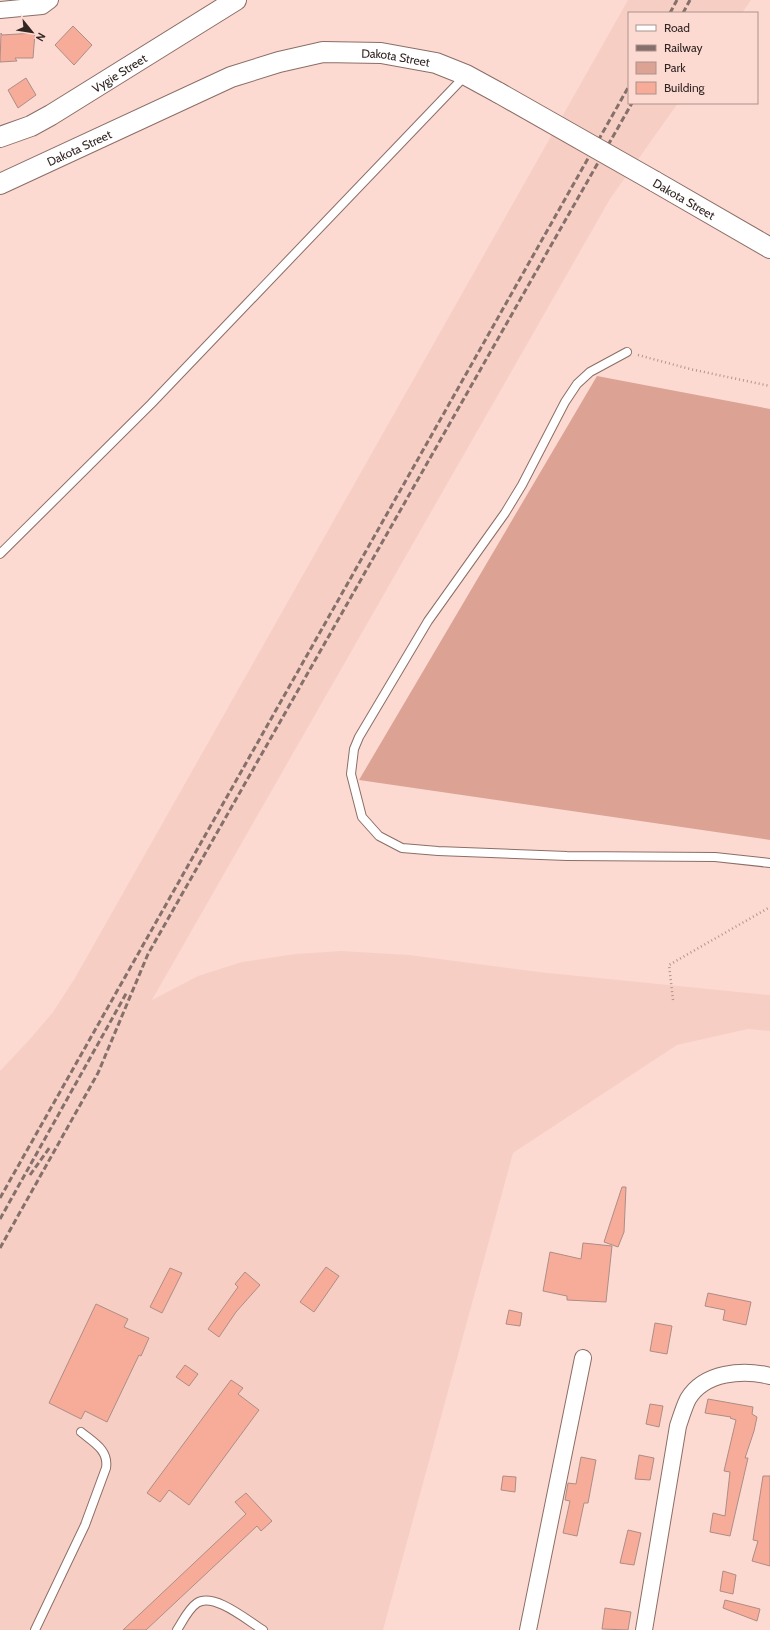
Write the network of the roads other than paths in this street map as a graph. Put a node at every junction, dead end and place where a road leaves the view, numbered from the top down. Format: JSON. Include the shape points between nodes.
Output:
{"nodes":[{"id":1,"x":50,"y":0,"type":"edge"},
{"id":2,"x":236,"y":0,"type":"edge"},
{"id":3,"x":0,"y":10,"type":"edge"},
{"id":4,"x":466,"y":75,"type":"junction"},
{"id":5,"x":0,"y":137,"type":"edge"},
{"id":6,"x":0,"y":184,"type":"edge"},
{"id":7,"x":770,"y":248,"type":"edge"},
{"id":8,"x":627,"y":352,"type":"road end"},
{"id":9,"x":0,"y":554,"type":"edge"},
{"id":10,"x":770,"y":864,"type":"edge"},
{"id":11,"x":583,"y":1358,"type":"dead end"},
{"id":12,"x":770,"y":1376,"type":"edge"},
{"id":13,"x":81,"y":1432,"type":"dead end"},
{"id":14,"x":35,"y":1630,"type":"edge"},
{"id":15,"x":177,"y":1630,"type":"edge"},
{"id":16,"x":263,"y":1630,"type":"edge"},
{"id":17,"x":528,"y":1630,"type":"edge"},
{"id":18,"x":644,"y":1630,"type":"edge"}],
"edges":[{"from":1,"to":3,"type":"street","via":[[42,6]]},
{"from":2,"to":5,"type":"street","name":"Vygie Street","via":[[51,115],[31,126]]},
{"from":4,"to":6,"type":"street","name":"Dakota Street","via":[[436,64],[381,53],[323,52],[278,62],[231,77]]},
{"from":4,"to":7,"type":"street","name":"Dakota Street","bridge":true},
{"from":4,"to":9,"type":"lane","via":[[151,404]]},
{"from":8,"to":10,"type":"lane","via":[[590,372],[577,384],[505,513],[402,661],[358,737],[351,774],[355,792],[362,817],[379,836],[402,848],[567,856],[715,857]]},
{"from":11,"to":17,"type":"street"},
{"from":12,"to":18,"type":"street","via":[[755,1372],[722,1374],[704,1383],[688,1398],[678,1426]]},
{"from":13,"to":14,"type":"lane","via":[[103,1451],[106,1468],[85,1525]]},
{"from":15,"to":16,"type":"lane","via":[[194,1606],[210,1600],[232,1610]]}]}
